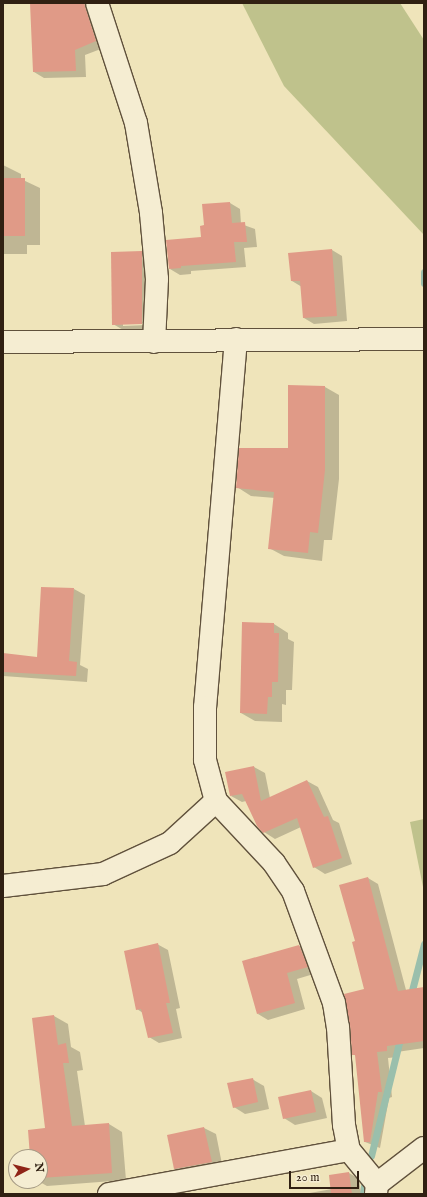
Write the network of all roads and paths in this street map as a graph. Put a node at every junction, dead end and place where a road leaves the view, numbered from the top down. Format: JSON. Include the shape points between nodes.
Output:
{"nodes":[{"id":1,"x":96,"y":3,"type":"edge"},
{"id":2,"x":424,"y":338,"type":"edge"},
{"id":3,"x":236,"y":339,"type":"junction"},
{"id":4,"x":3,"y":342,"type":"edge"},
{"id":5,"x":154,"y":342,"type":"junction"},
{"id":6,"x":216,"y":801,"type":"junction"},
{"id":7,"x":3,"y":886,"type":"edge"},
{"id":8,"x":424,"y":1148,"type":"edge"},
{"id":9,"x":349,"y":1150,"type":"junction"},
{"id":10,"x":376,"y":1189,"type":"edge"},
{"id":11,"x":109,"y":1194,"type":"edge"}],
"edges":[{"from":1,"to":5,"type":"street","via":[[136,123],[151,213],[157,279]]},
{"from":2,"to":3,"type":"street"},
{"from":3,"to":5,"type":"street"},
{"from":3,"to":6,"type":"street","via":[[206,707],[205,760]]},
{"from":4,"to":5,"type":"street"},
{"from":6,"to":7,"type":"street","via":[[170,842],[103,874]]},
{"from":6,"to":9,"type":"street","via":[[274,863],[293,891],[334,1003],[338,1027],[344,1125]]},
{"from":8,"to":10,"type":"street"},
{"from":9,"to":10,"type":"street"},
{"from":9,"to":11,"type":"street"}]}
